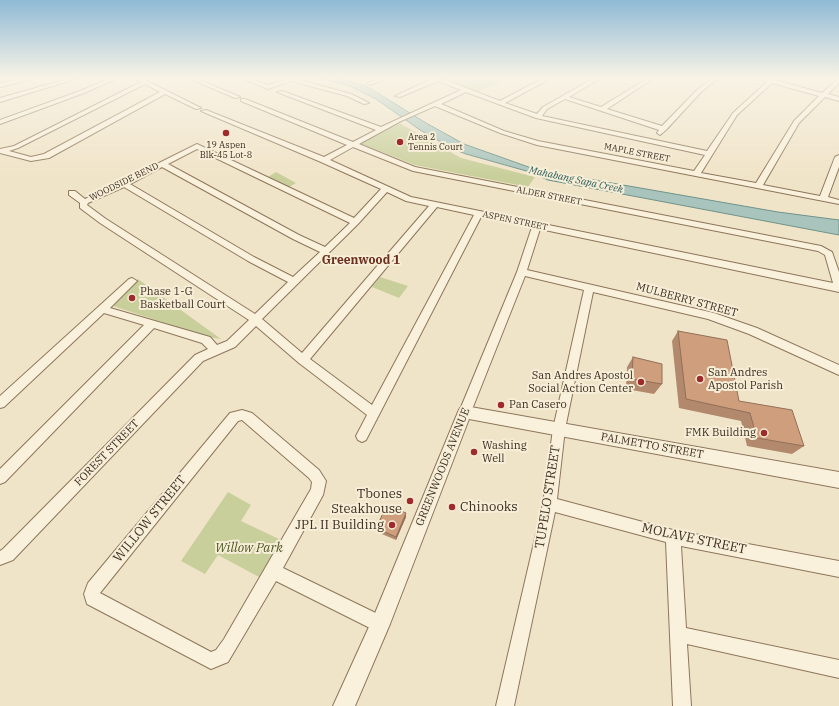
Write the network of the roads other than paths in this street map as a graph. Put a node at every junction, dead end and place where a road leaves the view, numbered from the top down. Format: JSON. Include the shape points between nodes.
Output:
{"nodes":[{"id":1,"x":28,"y":111,"type":"edge"},
{"id":2,"x":88,"y":111,"type":"edge"},
{"id":3,"x":129,"y":111,"type":"edge"},
{"id":4,"x":206,"y":111,"type":"edge"},
{"id":5,"x":270,"y":111,"type":"edge"},
{"id":6,"x":331,"y":111,"type":"edge"},
{"id":7,"x":421,"y":111,"type":"edge"},
{"id":8,"x":452,"y":111,"type":"edge"},
{"id":9,"x":522,"y":111,"type":"edge"},
{"id":10,"x":543,"y":111,"type":"edge"},
{"id":11,"x":608,"y":111,"type":"edge"},
{"id":12,"x":680,"y":111,"type":"edge"},
{"id":13,"x":738,"y":111,"type":"edge"},
{"id":14,"x":807,"y":111,"type":"edge"},
{"id":15,"x":538,"y":117,"type":"junction"},
{"id":16,"x":0,"y":122,"type":"edge"},
{"id":17,"x":664,"y":128,"type":"junction"},
{"id":18,"x":380,"y":129,"type":"junction"},
{"id":19,"x":651,"y":142,"type":"junction"},
{"id":20,"x":352,"y":144,"type":"junction"},
{"id":21,"x":0,"y":151,"type":"edge"},
{"id":22,"x":710,"y":154,"type":"junction"},
{"id":23,"x":839,"y":158,"type":"edge"},
{"id":24,"x":324,"y":160,"type":"junction"},
{"id":25,"x":162,"y":164,"type":"junction"},
{"id":26,"x":697,"y":173,"type":"junction"},
{"id":27,"x":124,"y":184,"type":"junction"},
{"id":28,"x":759,"y":185,"type":"junction"},
{"id":29,"x":386,"y":189,"type":"junction"},
{"id":30,"x":72,"y":193,"type":"dead end"},
{"id":31,"x":822,"y":199,"type":"junction"},
{"id":32,"x":84,"y":202,"type":"junction"},
{"id":33,"x":839,"y":202,"type":"edge"},
{"id":34,"x":434,"y":205,"type":"junction"},
{"id":35,"x":479,"y":214,"type":"junction"},
{"id":36,"x":355,"y":222,"type":"junction"},
{"id":37,"x":536,"y":226,"type":"junction"},
{"id":38,"x":326,"y":251,"type":"junction"},
{"id":39,"x":522,"y":272,"type":"junction"},
{"id":40,"x":132,"y":281,"type":"dead end"},
{"id":41,"x":295,"y":282,"type":"junction"},
{"id":42,"x":589,"y":287,"type":"junction"},
{"id":43,"x":839,"y":288,"type":"edge"},
{"id":44,"x":102,"y":309,"type":"junction"},
{"id":45,"x":256,"y":320,"type":"junction"},
{"id":46,"x":152,"y":323,"type":"junction"},
{"id":47,"x":215,"y":350,"type":"junction"},
{"id":48,"x":303,"y":360,"type":"junction"},
{"id":49,"x":839,"y":370,"type":"edge"},
{"id":50,"x":0,"y":403,"type":"edge"},
{"id":51,"x":465,"y":412,"type":"junction"},
{"id":52,"x":374,"y":413,"type":"junction"},
{"id":53,"x":559,"y":429,"type":"junction"},
{"id":54,"x":362,"y":436,"type":"dead end"},
{"id":55,"x":0,"y":478,"type":"edge"},
{"id":56,"x":839,"y":480,"type":"edge"},
{"id":57,"x":550,"y":504,"type":"junction"},
{"id":58,"x":673,"y":537,"type":"junction"},
{"id":59,"x":0,"y":558,"type":"edge"},
{"id":60,"x":839,"y":569,"type":"edge"},
{"id":61,"x":273,"y":572,"type":"junction"},
{"id":62,"x":380,"y":624,"type":"junction"},
{"id":63,"x":678,"y":634,"type":"junction"},
{"id":64,"x":839,"y":669,"type":"edge"},
{"id":65,"x":344,"y":706,"type":"edge"},
{"id":66,"x":505,"y":706,"type":"edge"},
{"id":67,"x":682,"y":706,"type":"edge"}],
"edges":[{"from":1,"to":16,"type":"street"},
{"from":2,"to":21,"type":"street","via":[[16,147]]},
{"from":3,"to":21,"type":"street","via":[[46,156],[31,159]]},
{"from":4,"to":24,"type":"street","name":"ASPEN STREET"},
{"from":5,"to":20,"type":"street","name":"ALDER STREET"},
{"from":6,"to":18,"type":"street"},
{"from":7,"to":18,"type":"street"},
{"from":8,"to":26,"type":"street","name":"MAPLE STREET","via":[[502,132],[537,143]]},
{"from":9,"to":15,"type":"street"},
{"from":10,"to":15,"type":"street"},
{"from":11,"to":17,"type":"street"},
{"from":12,"to":17,"type":"street"},
{"from":13,"to":22,"type":"street"},
{"from":14,"to":28,"type":"street","via":[[796,122]]},
{"from":15,"to":19,"type":"street"},
{"from":17,"to":19,"type":"street"},
{"from":18,"to":20,"type":"street"},
{"from":19,"to":22,"type":"street"},
{"from":20,"to":24,"type":"street"},
{"from":20,"to":43,"type":"street","name":"ALDER STREET","via":[[413,169],[821,249],[829,254]]},
{"from":22,"to":26,"type":"street"},
{"from":23,"to":31,"type":"street"},
{"from":24,"to":29,"type":"street","name":"ASPEN STREET"},
{"from":25,"to":27,"type":"street","name":"WOODSIDE BEND"},
{"from":25,"to":36,"type":"street","name":"WOODSIDE BEND","via":[[197,146]]},
{"from":25,"to":38,"type":"street"},
{"from":26,"to":28,"type":"street","name":"MAPLE STREET"},
{"from":27,"to":32,"type":"street","name":"WOODSIDE BEND"},
{"from":27,"to":41,"type":"street"},
{"from":28,"to":31,"type":"street","name":"MAPLE STREET"},
{"from":29,"to":34,"type":"street","name":"ASPEN STREET","via":[[409,199]]},
{"from":29,"to":36,"type":"street","name":"FOREST STREET"},
{"from":30,"to":32,"type":"street"},
{"from":31,"to":33,"type":"street","name":"MAPLE STREET"},
{"from":32,"to":45,"type":"street","name":"WOODSIDE BEND","via":[[84,207],[103,221]]},
{"from":34,"to":35,"type":"street","name":"ASPEN STREET"},
{"from":34,"to":48,"type":"street"},
{"from":35,"to":37,"type":"street","name":"ASPEN STREET"},
{"from":35,"to":52,"type":"street"},
{"from":36,"to":38,"type":"street","name":"FOREST STREET"},
{"from":37,"to":39,"type":"street","name":"GREENWOODS AVENUE"},
{"from":37,"to":43,"type":"street","name":"ASPEN STREET"},
{"from":38,"to":41,"type":"street","name":"FOREST STREET"},
{"from":39,"to":42,"type":"street","name":"MULBERRY STREET"},
{"from":39,"to":51,"type":"street","name":"GREENWOODS AVENUE"},
{"from":40,"to":44,"type":"street"},
{"from":41,"to":45,"type":"street","name":"FOREST STREET"},
{"from":42,"to":49,"type":"street","name":"MULBERRY STREET","via":[[710,316],[753,331]]},
{"from":42,"to":53,"type":"street","name":"TUPELO STREET"},
{"from":44,"to":46,"type":"street"},
{"from":44,"to":50,"type":"street"},
{"from":45,"to":47,"type":"street","name":"FOREST STREET","via":[[231,344]]},
{"from":45,"to":48,"type":"street"},
{"from":46,"to":47,"type":"street","via":[[206,340]]},
{"from":46,"to":55,"type":"street"},
{"from":47,"to":59,"type":"street","name":"FOREST STREET","via":[[199,358],[8,555]]},
{"from":48,"to":52,"type":"street"},
{"from":51,"to":53,"type":"street","name":"PALMETTO STREET"},
{"from":51,"to":62,"type":"street","name":"GREENWOODS AVENUE"},
{"from":52,"to":54,"type":"street"},
{"from":53,"to":56,"type":"street","name":"PALMETTO STREET"},
{"from":53,"to":57,"type":"street","name":"TUPELO STREET"},
{"from":57,"to":58,"type":"street","name":"MOLAVE STREET"},
{"from":57,"to":66,"type":"street","name":"TUPELO STREET"},
{"from":58,"to":60,"type":"street","name":"MOLAVE STREET"},
{"from":58,"to":63,"type":"street"},
{"from":61,"to":61,"type":"street","name":"WILLOW STREET","via":[[318,490],[319,481],[248,417],[242,415],[234,417],[93,588],[92,594],[93,598],[211,661],[222,656],[230,645]]},
{"from":61,"to":62,"type":"street"},
{"from":62,"to":65,"type":"street","name":"GREENWOODS AVENUE"},
{"from":63,"to":64,"type":"street"},
{"from":63,"to":67,"type":"street"}]}
